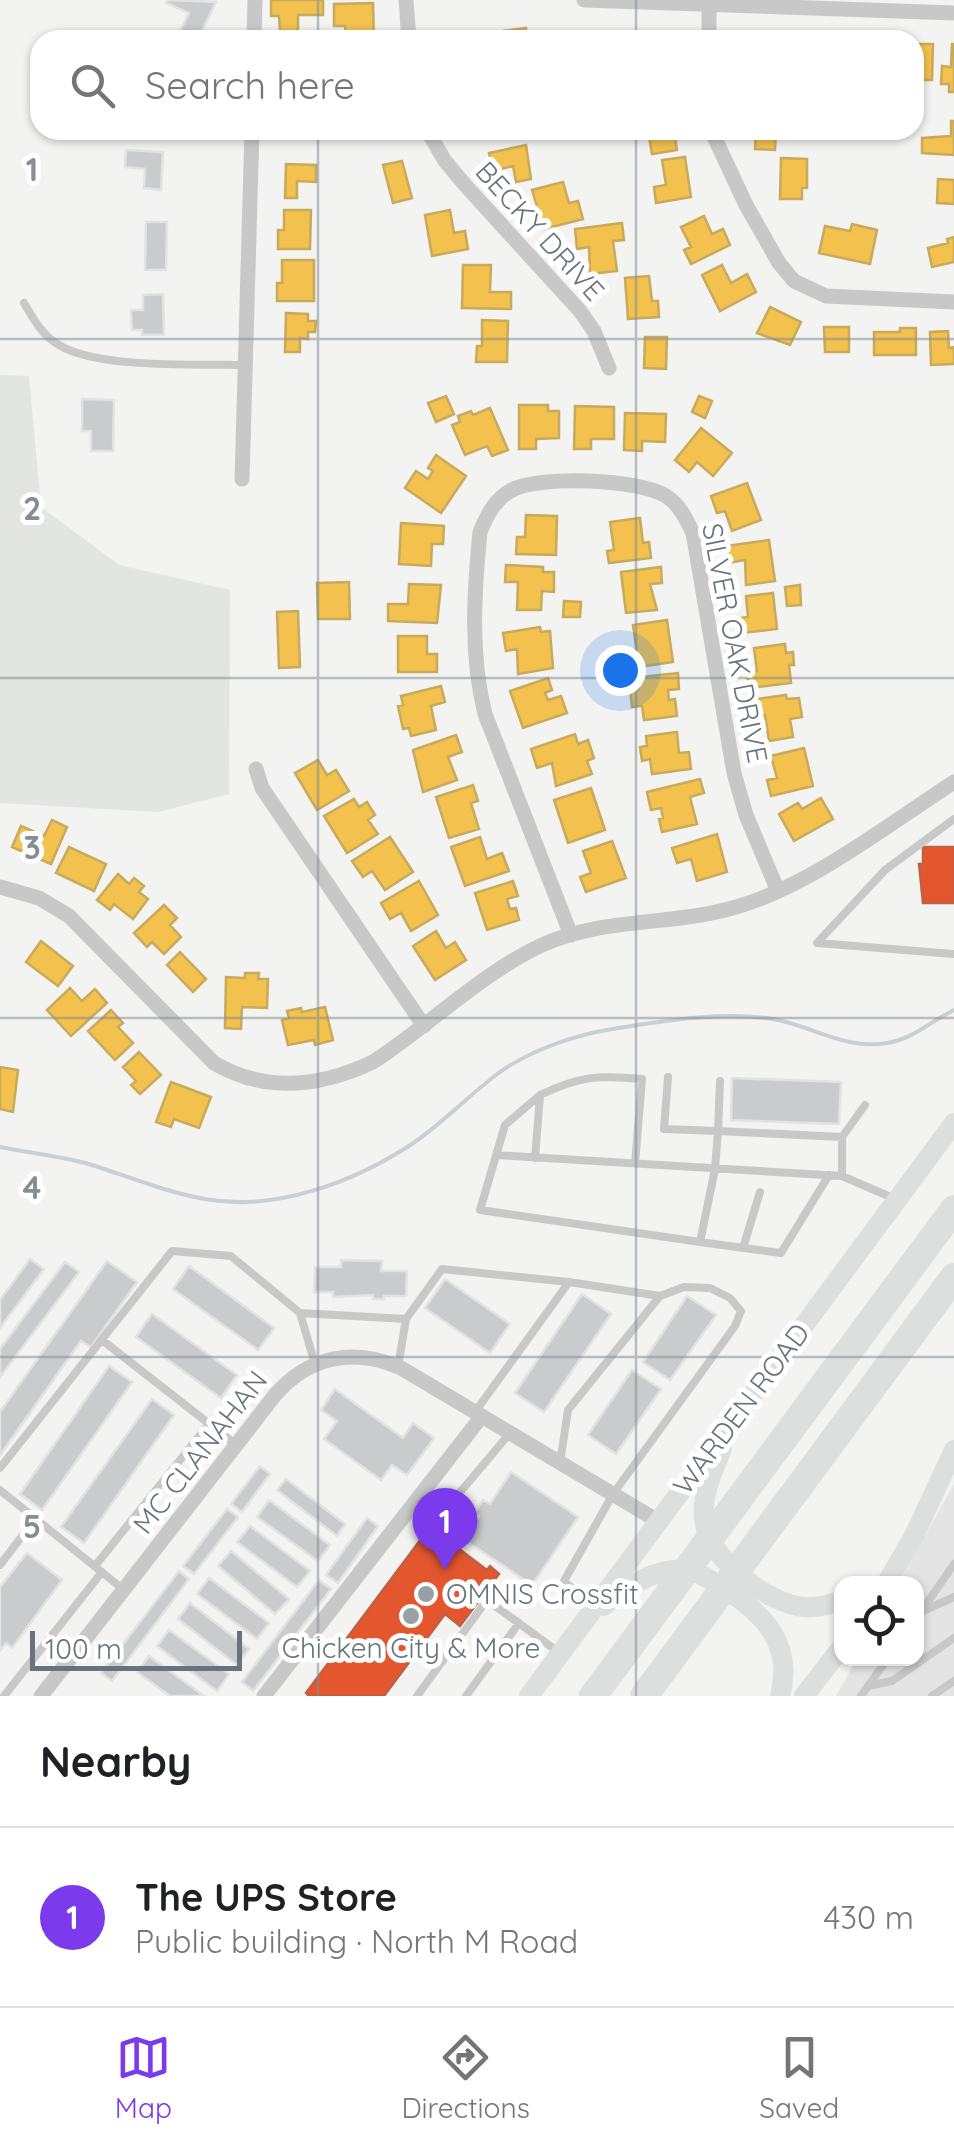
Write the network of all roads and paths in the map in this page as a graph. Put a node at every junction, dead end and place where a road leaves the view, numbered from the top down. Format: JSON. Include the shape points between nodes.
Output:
{"nodes":[{"id":1,"x":255,"y":0,"type":"edge"},
{"id":2,"x":406,"y":0,"type":"edge"},
{"id":3,"x":584,"y":0,"type":"edge"},
{"id":4,"x":709,"y":3,"type":"junction"},
{"id":5,"x":954,"y":13,"type":"edge"},
{"id":6,"x":254,"y":30,"type":"edge"},
{"id":7,"x":408,"y":30,"type":"edge"},
{"id":8,"x":709,"y":30,"type":"edge"},
{"id":9,"x":252,"y":140,"type":"edge"},
{"id":10,"x":433,"y":140,"type":"edge"},
{"id":11,"x":716,"y":140,"type":"edge"},
{"id":12,"x":954,"y":302,"type":"edge"},
{"id":13,"x":24,"y":303,"type":"dead end"},
{"id":14,"x":246,"y":365,"type":"junction"},
{"id":15,"x":609,"y":368,"type":"dead end"},
{"id":16,"x":242,"y":479,"type":"dead end"},
{"id":17,"x":256,"y":769,"type":"dead end"},
{"id":18,"x":954,"y":782,"type":"edge"},
{"id":19,"x":954,"y":819,"type":"edge"},
{"id":20,"x":0,"y":886,"type":"edge"},
{"id":21,"x":778,"y":891,"type":"junction"},
{"id":22,"x":571,"y":935,"type":"junction"},
{"id":23,"x":954,"y":954,"type":"edge"},
{"id":24,"x":424,"y":1026,"type":"junction"},
{"id":25,"x":668,"y":1078,"type":"dead end"},
{"id":26,"x":720,"y":1081,"type":"dead end"},
{"id":27,"x":540,"y":1095,"type":"junction"},
{"id":28,"x":866,"y":1105,"type":"dead end"},
{"id":29,"x":954,"y":1123,"type":"edge"},
{"id":30,"x":718,"y":1131,"type":"junction"},
{"id":31,"x":842,"y":1137,"type":"junction"},
{"id":32,"x":496,"y":1156,"type":"junction"},
{"id":33,"x":535,"y":1158,"type":"junction"},
{"id":34,"x":635,"y":1164,"type":"junction"},
{"id":35,"x":715,"y":1169,"type":"junction"},
{"id":36,"x":829,"y":1175,"type":"junction"},
{"id":37,"x":842,"y":1176,"type":"junction"},
{"id":38,"x":760,"y":1192,"type":"dead end"},
{"id":39,"x":897,"y":1200,"type":"junction"},
{"id":40,"x":954,"y":1209,"type":"edge"},
{"id":41,"x":700,"y":1242,"type":"junction"},
{"id":42,"x":742,"y":1248,"type":"junction"},
{"id":43,"x":954,"y":1277,"type":"edge"},
{"id":44,"x":569,"y":1282,"type":"junction"},
{"id":45,"x":660,"y":1296,"type":"junction"},
{"id":46,"x":300,"y":1313,"type":"junction"},
{"id":47,"x":406,"y":1319,"type":"junction"},
{"id":48,"x":102,"y":1340,"type":"junction"},
{"id":49,"x":315,"y":1364,"type":"junction"},
{"id":50,"x":398,"y":1367,"type":"junction"},
{"id":51,"x":478,"y":1414,"type":"junction"},
{"id":52,"x":737,"y":1415,"type":"junction"},
{"id":53,"x":209,"y":1424,"type":"junction"},
{"id":54,"x":510,"y":1432,"type":"junction"},
{"id":55,"x":235,"y":1444,"type":"junction"},
{"id":56,"x":954,"y":1450,"type":"edge"},
{"id":57,"x":560,"y":1463,"type":"junction"},
{"id":58,"x":0,"y":1468,"type":"edge"},
{"id":59,"x":948,"y":1482,"type":"edge"},
{"id":60,"x":0,"y":1490,"type":"edge"},
{"id":61,"x":613,"y":1494,"type":"junction"},
{"id":62,"x":451,"y":1503,"type":"dead end"},
{"id":63,"x":35,"y":1520,"type":"junction"},
{"id":64,"x":658,"y":1521,"type":"junction"},
{"id":65,"x":914,"y":1536,"type":"junction"},
{"id":66,"x":954,"y":1564,"type":"edge"},
{"id":67,"x":0,"y":1565,"type":"edge"},
{"id":68,"x":98,"y":1569,"type":"junction"},
{"id":69,"x":876,"y":1576,"type":"edge"},
{"id":70,"x":891,"y":1576,"type":"edge"},
{"id":71,"x":124,"y":1590,"type":"junction"},
{"id":72,"x":954,"y":1597,"type":"edge"},
{"id":73,"x":834,"y":1602,"type":"edge"},
{"id":74,"x":595,"y":1608,"type":"junction"},
{"id":75,"x":924,"y":1609,"type":"edge"},
{"id":76,"x":924,"y":1611,"type":"edge"},
{"id":77,"x":520,"y":1623,"type":"junction"},
{"id":78,"x":580,"y":1628,"type":"junction"},
{"id":79,"x":954,"y":1638,"type":"edge"},
{"id":80,"x":561,"y":1654,"type":"junction"},
{"id":81,"x":834,"y":1657,"type":"edge"},
{"id":82,"x":882,"y":1666,"type":"edge"},
{"id":83,"x":954,"y":1682,"type":"edge"},
{"id":84,"x":868,"y":1686,"type":"junction"},
{"id":85,"x":4,"y":1696,"type":"edge"},
{"id":86,"x":41,"y":1696,"type":"edge"},
{"id":87,"x":264,"y":1696,"type":"edge"},
{"id":88,"x":416,"y":1696,"type":"edge"},
{"id":89,"x":466,"y":1696,"type":"edge"},
{"id":90,"x":529,"y":1696,"type":"edge"},
{"id":91,"x":593,"y":1696,"type":"edge"},
{"id":92,"x":644,"y":1696,"type":"edge"},
{"id":93,"x":780,"y":1696,"type":"edge"},
{"id":94,"x":804,"y":1696,"type":"edge"},
{"id":95,"x":860,"y":1696,"type":"edge"},
{"id":96,"x":932,"y":1696,"type":"edge"}],
"edges":[{"from":1,"to":6,"type":"street"},
{"from":2,"to":7,"type":"street"},
{"from":3,"to":4,"type":"street"},
{"from":4,"to":5,"type":"street"},
{"from":4,"to":8,"type":"street"},
{"from":9,"to":14,"type":"street"},
{"from":10,"to":15,"type":"street","name":"BECKY DRIVE","via":[[580,311]]},
{"from":11,"to":12,"type":"street","via":[[778,263],[794,281],[826,296]]},
{"from":13,"to":14,"type":"lane","via":[[61,347],[90,356]]},
{"from":14,"to":16,"type":"street"},
{"from":17,"to":24,"type":"street","via":[[262,788]]},
{"from":18,"to":21,"type":"street"},
{"from":19,"to":23,"type":"lane","via":[[885,870],[817,943]]},
{"from":20,"to":24,"type":"street","via":[[69,916],[200,1051],[244,1078],[281,1084],[330,1079],[372,1062]]},
{"from":21,"to":22,"type":"street","via":[[718,912]]},
{"from":21,"to":22,"type":"street","name":"SILVER OAK DRIVE","via":[[734,773],[693,533],[684,514],[666,496],[633,485],[528,484],[500,498],[480,532],[476,680]]},
{"from":22,"to":24,"type":"street","via":[[517,958]]},
{"from":25,"to":30,"type":"lane","via":[[664,1129]]},
{"from":26,"to":30,"type":"lane"},
{"from":27,"to":32,"type":"lane","via":[[504,1125]]},
{"from":27,"to":33,"type":"lane"},
{"from":27,"to":34,"type":"lane","via":[[575,1079],[642,1079]]},
{"from":28,"to":31,"type":"lane"},
{"from":29,"to":39,"type":"main road","name":"WARDEN ROAD"},
{"from":30,"to":31,"type":"lane"},
{"from":30,"to":35,"type":"lane"},
{"from":31,"to":37,"type":"lane"},
{"from":32,"to":33,"type":"lane"},
{"from":32,"to":41,"type":"lane","via":[[480,1210]]},
{"from":33,"to":34,"type":"lane"},
{"from":34,"to":35,"type":"lane"},
{"from":35,"to":36,"type":"lane"},
{"from":35,"to":41,"type":"lane"},
{"from":36,"to":37,"type":"lane"},
{"from":36,"to":42,"type":"lane","via":[[781,1253]]},
{"from":37,"to":39,"type":"lane"},
{"from":38,"to":42,"type":"lane"},
{"from":39,"to":52,"type":"main road","name":"WARDEN ROAD"},
{"from":40,"to":91,"type":"highway"},
{"from":41,"to":42,"type":"lane"},
{"from":43,"to":92,"type":"highway"},
{"from":44,"to":45,"type":"lane"},
{"from":44,"to":47,"type":"lane","via":[[442,1269]]},
{"from":44,"to":51,"type":"lane"},
{"from":45,"to":57,"type":"lane","via":[[568,1410]]},
{"from":45,"to":61,"type":"lane","via":[[684,1287],[710,1288],[741,1311]]},
{"from":46,"to":47,"type":"lane"},
{"from":46,"to":48,"type":"lane","via":[[231,1256],[172,1251]]},
{"from":46,"to":49,"type":"lane"},
{"from":47,"to":50,"type":"lane"},
{"from":48,"to":53,"type":"lane"},
{"from":48,"to":58,"type":"lane"},
{"from":49,"to":50,"type":"street","via":[[347,1356]]},
{"from":49,"to":55,"type":"street","name":"MC CLANAHAN","via":[[286,1383]]},
{"from":50,"to":51,"type":"street"},
{"from":51,"to":54,"type":"street"},
{"from":51,"to":87,"type":"street"},
{"from":52,"to":64,"type":"main road","name":"WARDEN ROAD"},
{"from":52,"to":73,"type":"main road","via":[[706,1496],[704,1522],[712,1545],[780,1602],[805,1608]]},
{"from":53,"to":55,"type":"lane"},
{"from":53,"to":68,"type":"lane"},
{"from":54,"to":57,"type":"street"},
{"from":54,"to":62,"type":"lane"},
{"from":55,"to":71,"type":"street","name":"MC CLANAHAN"},
{"from":56,"to":59,"type":"main road"},
{"from":57,"to":61,"type":"street"},
{"from":59,"to":65,"type":"main road"},
{"from":60,"to":63,"type":"lane"},
{"from":61,"to":64,"type":"street"},
{"from":61,"to":74,"type":"lane","via":[[564,1580]]},
{"from":63,"to":67,"type":"lane"},
{"from":63,"to":68,"type":"lane"},
{"from":64,"to":74,"type":"main road","name":"WARDEN ROAD"},
{"from":65,"to":69,"type":"main road"},
{"from":65,"to":70,"type":"main road"},
{"from":66,"to":75,"type":"lane"},
{"from":68,"to":71,"type":"lane"},
{"from":68,"to":85,"type":"lane"},
{"from":71,"to":86,"type":"street","name":"MC CLANAHAN"},
{"from":72,"to":76,"type":"lane"},
{"from":74,"to":78,"type":"main road","name":"WARDEN ROAD"},
{"from":77,"to":80,"type":"lane"},
{"from":77,"to":88,"type":"lane","via":[[488,1600]]},
{"from":77,"to":89,"type":"lane"},
{"from":78,"to":80,"type":"main road","name":"WARDEN ROAD"},
{"from":78,"to":93,"type":"main road","via":[[649,1576],[695,1571],[764,1620],[784,1661]]},
{"from":79,"to":84,"type":"lane","via":[[892,1680]]},
{"from":80,"to":90,"type":"main road","name":"WARDEN ROAD"},
{"from":81,"to":94,"type":"main road"},
{"from":82,"to":84,"type":"lane"},
{"from":83,"to":96,"type":"lane"},
{"from":84,"to":95,"type":"lane"}]}
